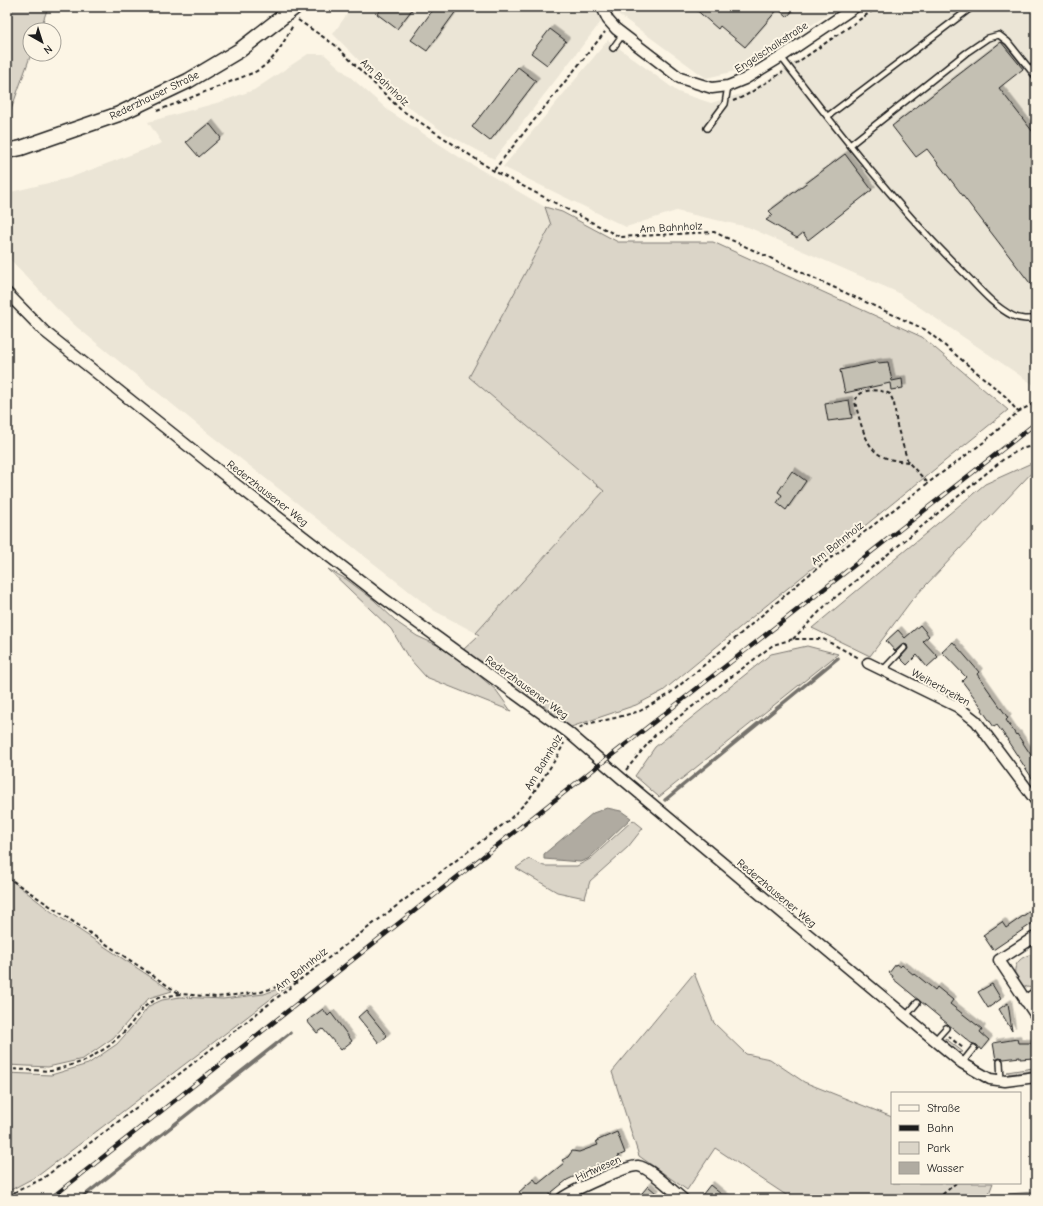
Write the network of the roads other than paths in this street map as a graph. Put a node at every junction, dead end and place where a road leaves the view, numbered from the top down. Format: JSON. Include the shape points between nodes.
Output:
{"nodes":[{"id":1,"x":602,"y":7,"type":"edge"},
{"id":2,"x":855,"y":7,"type":"edge"},
{"id":3,"x":972,"y":7,"type":"edge"},
{"id":4,"x":293,"y":13,"type":"edge"},
{"id":5,"x":619,"y":32,"type":"junction"},
{"id":6,"x":613,"y":48,"type":"dead end"},
{"id":7,"x":782,"y":57,"type":"junction"},
{"id":8,"x":1036,"y":77,"type":"edge"},
{"id":9,"x":728,"y":86,"type":"junction"},
{"id":10,"x":828,"y":116,"type":"junction"},
{"id":11,"x":707,"y":128,"type":"dead end"},
{"id":12,"x":850,"y":145,"type":"junction"},
{"id":13,"x":7,"y":151,"type":"edge"},
{"id":14,"x":7,"y":293,"type":"edge"},
{"id":15,"x":1036,"y":318,"type":"edge"},
{"id":16,"x":904,"y":648,"type":"dead end"},
{"id":17,"x":868,"y":663,"type":"road end"},
{"id":18,"x":883,"y":670,"type":"junction"},
{"id":19,"x":1036,"y":801,"type":"edge"},
{"id":20,"x":1036,"y":942,"type":"edge"},
{"id":21,"x":1036,"y":993,"type":"edge"},
{"id":22,"x":1025,"y":1001,"type":"junction"},
{"id":23,"x":917,"y":1003,"type":"dead end"},
{"id":24,"x":906,"y":1016,"type":"junction"},
{"id":25,"x":1036,"y":1016,"type":"edge"},
{"id":26,"x":946,"y":1028,"type":"dead end"},
{"id":27,"x":935,"y":1040,"type":"junction"},
{"id":28,"x":974,"y":1048,"type":"dead end"},
{"id":29,"x":1000,"y":1062,"type":"dead end"},
{"id":30,"x":962,"y":1063,"type":"junction"},
{"id":31,"x":1036,"y":1078,"type":"edge"},
{"id":32,"x":1001,"y":1081,"type":"junction"},
{"id":33,"x":560,"y":1199,"type":"edge"},
{"id":34,"x":683,"y":1199,"type":"edge"}],
"edges":[{"from":1,"to":5,"type":"street","name":"Engelschalkstraße","via":[[608,20]]},
{"from":2,"to":7,"type":"street","name":"Engelschalkstraße"},
{"from":3,"to":10,"type":"lane"},
{"from":4,"to":13,"type":"main road","name":"Rederzhauser Straße","via":[[240,50],[188,81],[119,114]]},
{"from":5,"to":6,"type":"lane"},
{"from":5,"to":9,"type":"street","name":"Engelschalkstraße","via":[[680,78],[712,88]]},
{"from":7,"to":9,"type":"street","name":"Engelschalkstraße","via":[[745,80]]},
{"from":7,"to":10,"type":"lane"},
{"from":8,"to":12,"type":"lane","via":[[1008,42],[999,35],[988,38]]},
{"from":9,"to":11,"type":"lane","via":[[725,104]]},
{"from":10,"to":12,"type":"lane"},
{"from":12,"to":15,"type":"lane","via":[[936,246],[996,305],[1022,319]]},
{"from":14,"to":24,"type":"street","name":"Rederzhausener Weg","via":[[44,331],[238,486],[383,598],[569,733]]},
{"from":16,"to":18,"type":"lane"},
{"from":17,"to":18,"type":"street","name":"Weiherbreiten"},
{"from":18,"to":19,"type":"street","name":"Weiherbreiten","via":[[958,707],[976,721]]},
{"from":20,"to":22,"type":"street","via":[[1033,938],[999,960]]},
{"from":21,"to":22,"type":"street"},
{"from":22,"to":25,"type":"street"},
{"from":23,"to":24,"type":"lane"},
{"from":24,"to":27,"type":"street","name":"Rederzhausener Weg"},
{"from":26,"to":27,"type":"lane"},
{"from":27,"to":30,"type":"street","name":"Rederzhausener Weg"},
{"from":28,"to":30,"type":"lane"},
{"from":29,"to":32,"type":"lane"},
{"from":30,"to":32,"type":"street","name":"Rederzhausener Weg","via":[[990,1079]]},
{"from":31,"to":32,"type":"street","name":"Rederzhausener Weg"},
{"from":33,"to":34,"type":"street","name":"Hirtwiesen","via":[[623,1169],[638,1166],[650,1172]]}]}
